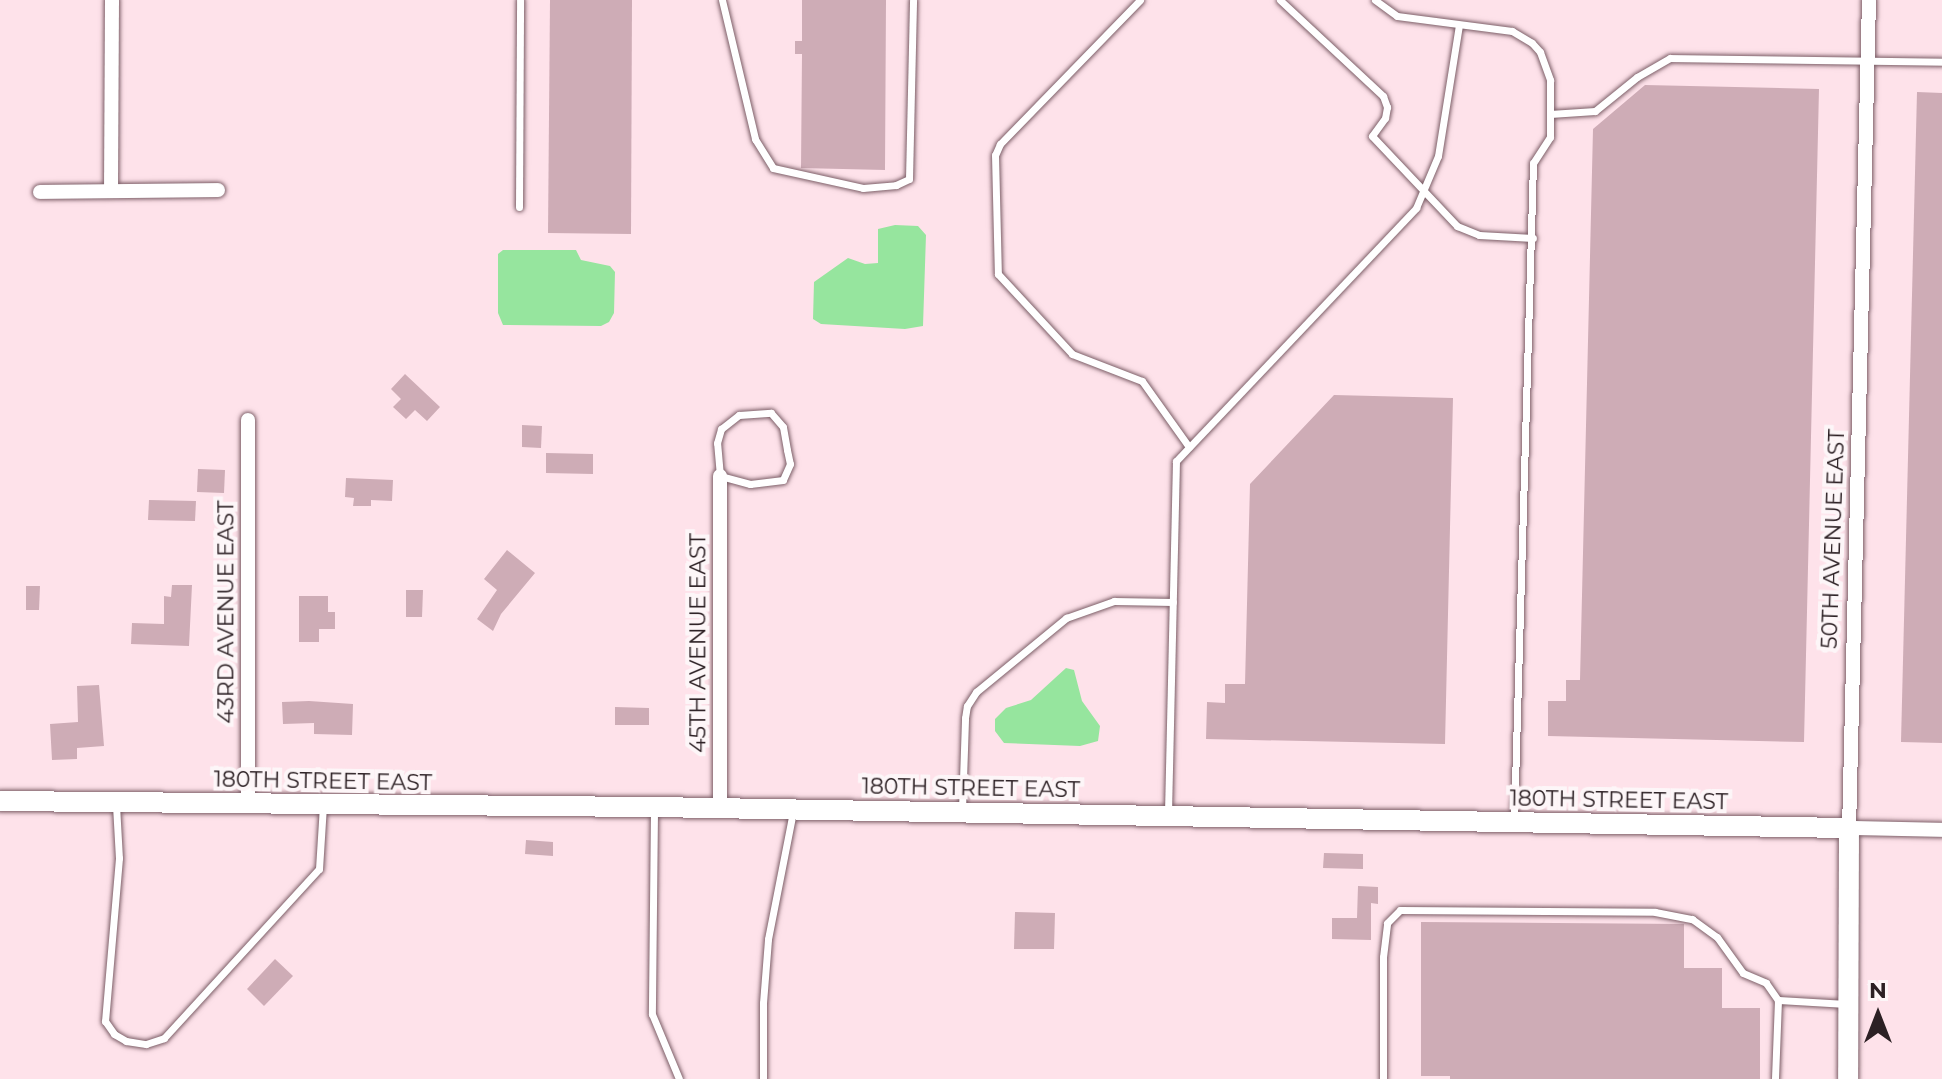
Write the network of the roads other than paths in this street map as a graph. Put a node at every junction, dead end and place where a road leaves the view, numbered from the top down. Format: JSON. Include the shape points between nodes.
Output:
{"nodes":[{"id":1,"x":112,"y":0,"type":"edge"},
{"id":2,"x":520,"y":0,"type":"edge"},
{"id":3,"x":722,"y":0,"type":"edge"},
{"id":4,"x":913,"y":0,"type":"edge"},
{"id":5,"x":1140,"y":0,"type":"edge"},
{"id":6,"x":1280,"y":0,"type":"edge"},
{"id":7,"x":1375,"y":0,"type":"edge"},
{"id":8,"x":1869,"y":0,"type":"edge"},
{"id":9,"x":1459,"y":25,"type":"junction"},
{"id":10,"x":1942,"y":62,"type":"edge"},
{"id":11,"x":1868,"y":63,"type":"junction"},
{"id":12,"x":1550,"y":114,"type":"junction"},
{"id":13,"x":218,"y":190,"type":"dead end"},
{"id":14,"x":111,"y":191,"type":"junction"},
{"id":15,"x":40,"y":192,"type":"dead end"},
{"id":16,"x":1424,"y":195,"type":"junction"},
{"id":17,"x":519,"y":207,"type":"dead end"},
{"id":18,"x":1533,"y":238,"type":"junction"},
{"id":19,"x":248,"y":420,"type":"dead end"},
{"id":20,"x":1189,"y":447,"type":"junction"},
{"id":21,"x":720,"y":476,"type":"junction"},
{"id":22,"x":1173,"y":602,"type":"junction"},
{"id":23,"x":0,"y":801,"type":"edge"},
{"id":24,"x":116,"y":802,"type":"junction"},
{"id":25,"x":248,"y":804,"type":"junction"},
{"id":26,"x":323,"y":804,"type":"junction"},
{"id":27,"x":654,"y":807,"type":"junction"},
{"id":28,"x":720,"y":809,"type":"junction"},
{"id":29,"x":793,"y":810,"type":"junction"},
{"id":30,"x":962,"y":812,"type":"junction"},
{"id":31,"x":1168,"y":815,"type":"junction"},
{"id":32,"x":1514,"y":822,"type":"junction"},
{"id":33,"x":1849,"y":828,"type":"junction"},
{"id":34,"x":1942,"y":830,"type":"edge"},
{"id":35,"x":1778,"y":1000,"type":"junction"},
{"id":36,"x":1849,"y":1005,"type":"junction"},
{"id":37,"x":679,"y":1079,"type":"edge"},
{"id":38,"x":763,"y":1079,"type":"edge"},
{"id":39,"x":1383,"y":1079,"type":"edge"},
{"id":40,"x":1775,"y":1079,"type":"edge"},
{"id":41,"x":1848,"y":1079,"type":"edge"}],
"edges":[{"from":1,"to":14,"type":"street"},
{"from":2,"to":17,"type":"lane"},
{"from":3,"to":4,"type":"lane","via":[[755,139],[773,168],[863,188],[909,179]]},
{"from":5,"to":20,"type":"lane","via":[[1000,144],[995,155],[998,274],[1072,354],[1142,381]]},
{"from":6,"to":16,"type":"lane","via":[[1383,96],[1385,118],[1372,136]]},
{"from":7,"to":9,"type":"lane","via":[[1397,16]]},
{"from":8,"to":11,"type":"street","name":"50TH AVENUE EAST"},
{"from":9,"to":12,"type":"lane","via":[[1496,27],[1532,43],[1548,71]]},
{"from":9,"to":16,"type":"lane","via":[[1438,156]]},
{"from":10,"to":11,"type":"lane"},
{"from":11,"to":12,"type":"lane","via":[[1670,58],[1595,111]]},
{"from":11,"to":33,"type":"street","name":"50TH AVENUE EAST"},
{"from":12,"to":18,"type":"lane","via":[[1550,137],[1533,163]]},
{"from":13,"to":14,"type":"street"},
{"from":14,"to":15,"type":"street"},
{"from":16,"to":18,"type":"lane","via":[[1468,231]]},
{"from":16,"to":20,"type":"lane"},
{"from":18,"to":32,"type":"lane"},
{"from":19,"to":25,"type":"street","name":"43RD AVENUE EAST"},
{"from":20,"to":22,"type":"lane","via":[[1176,461]]},
{"from":21,"to":21,"type":"lane","via":[[721,429],[730,420],[755,413],[775,416],[783,427],[790,464],[783,480],[750,484]]},
{"from":21,"to":28,"type":"street","name":"45TH AVENUE EAST"},
{"from":22,"to":30,"type":"lane","via":[[1114,601],[1066,618],[976,692],[965,718]]},
{"from":22,"to":31,"type":"lane"},
{"from":23,"to":24,"type":"street","name":"180TH STREET EAST"},
{"from":24,"to":25,"type":"street","name":"180TH STREET EAST"},
{"from":24,"to":26,"type":"lane","via":[[119,858],[105,1021],[126,1041],[146,1044],[164,1038],[319,869]]},
{"from":25,"to":26,"type":"street","name":"180TH STREET EAST"},
{"from":26,"to":27,"type":"street","name":"180TH STREET EAST"},
{"from":27,"to":28,"type":"street","name":"180TH STREET EAST"},
{"from":27,"to":37,"type":"lane","via":[[651,1003],[657,1034]]},
{"from":28,"to":29,"type":"street","name":"180TH STREET EAST"},
{"from":29,"to":30,"type":"street","name":"180TH STREET EAST"},
{"from":29,"to":38,"type":"lane","via":[[768,939]]},
{"from":30,"to":31,"type":"street","name":"180TH STREET EAST"},
{"from":31,"to":32,"type":"street","name":"180TH STREET EAST"},
{"from":32,"to":33,"type":"street","name":"180TH STREET EAST"},
{"from":33,"to":34,"type":"street","name":"180TH STREET EAST"},
{"from":33,"to":36,"type":"street","name":"50TH AVENUE EAST"},
{"from":35,"to":36,"type":"lane"},
{"from":35,"to":39,"type":"lane","via":[[1766,983],[1743,973],[1717,937],[1692,919],[1655,912],[1400,910],[1387,923],[1383,957]]},
{"from":35,"to":40,"type":"lane"},
{"from":36,"to":41,"type":"street","name":"50TH AVENUE EAST"}]}
